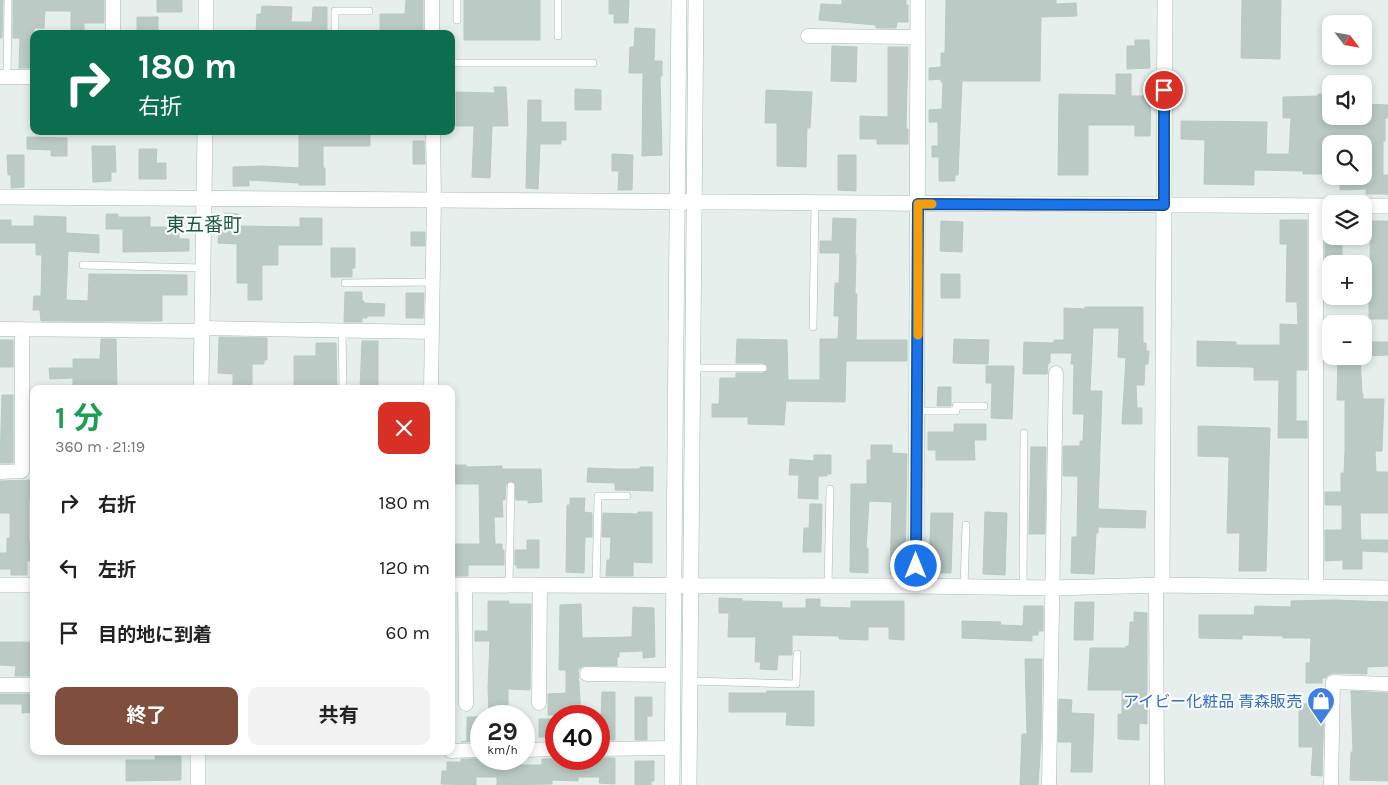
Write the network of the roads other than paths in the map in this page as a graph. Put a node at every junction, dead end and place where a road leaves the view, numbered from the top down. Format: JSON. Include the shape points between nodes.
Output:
{"nodes":[{"id":1,"x":8,"y":0,"type":"edge"},
{"id":2,"x":113,"y":0,"type":"edge"},
{"id":3,"x":206,"y":0,"type":"edge"},
{"id":4,"x":432,"y":0,"type":"edge"},
{"id":5,"x":457,"y":0,"type":"edge"},
{"id":6,"x":558,"y":0,"type":"edge"},
{"id":7,"x":679,"y":0,"type":"edge"},
{"id":8,"x":696,"y":0,"type":"edge"},
{"id":9,"x":918,"y":0,"type":"edge"},
{"id":10,"x":1165,"y":0,"type":"edge"},
{"id":11,"x":369,"y":11,"type":"dead end"},
{"id":12,"x":457,"y":20,"type":"dead end"},
{"id":13,"x":112,"y":30,"type":"edge"},
{"id":14,"x":206,"y":30,"type":"edge"},
{"id":15,"x":335,"y":30,"type":"edge"},
{"id":16,"x":432,"y":30,"type":"edge"},
{"id":17,"x":558,"y":36,"type":"dead end"},
{"id":18,"x":808,"y":36,"type":"dead end"},
{"id":19,"x":918,"y":37,"type":"junction"},
{"id":20,"x":455,"y":63,"type":"edge"},
{"id":21,"x":593,"y":63,"type":"dead end"},
{"id":22,"x":4,"y":77,"type":"edge"},
{"id":23,"x":30,"y":77,"type":"edge"},
{"id":24,"x":205,"y":135,"type":"edge"},
{"id":25,"x":433,"y":135,"type":"edge"},
{"id":26,"x":0,"y":198,"type":"edge"},
{"id":27,"x":203,"y":198,"type":"junction"},
{"id":28,"x":434,"y":200,"type":"junction"},
{"id":29,"x":676,"y":202,"type":"junction"},
{"id":30,"x":694,"y":202,"type":"junction"},
{"id":31,"x":814,"y":203,"type":"junction"},
{"id":32,"x":918,"y":204,"type":"junction"},
{"id":33,"x":1164,"y":205,"type":"junction"},
{"id":34,"x":1322,"y":206,"type":"edge"},
{"id":35,"x":1372,"y":206,"type":"edge"},
{"id":36,"x":1388,"y":206,"type":"edge"},
{"id":37,"x":1323,"y":245,"type":"edge"},
{"id":38,"x":83,"y":265,"type":"dead end"},
{"id":39,"x":202,"y":268,"type":"junction"},
{"id":40,"x":432,"y":282,"type":"junction"},
{"id":41,"x":345,"y":283,"type":"dead end"},
{"id":42,"x":813,"y":327,"type":"dead end"},
{"id":43,"x":0,"y":329,"type":"edge"},
{"id":44,"x":22,"y":329,"type":"junction"},
{"id":45,"x":202,"y":330,"type":"junction"},
{"id":46,"x":342,"y":330,"type":"junction"},
{"id":47,"x":432,"y":332,"type":"junction"},
{"id":48,"x":693,"y":368,"type":"junction"},
{"id":49,"x":762,"y":368,"type":"dead end"},
{"id":50,"x":1056,"y":373,"type":"dead end"},
{"id":51,"x":201,"y":385,"type":"edge"},
{"id":52,"x":343,"y":385,"type":"edge"},
{"id":53,"x":431,"y":385,"type":"edge"},
{"id":54,"x":984,"y":406,"type":"dead end"},
{"id":55,"x":917,"y":411,"type":"junction"},
{"id":56,"x":1024,"y":433,"type":"dead end"},
{"id":57,"x":0,"y":472,"type":"edge"},
{"id":58,"x":511,"y":486,"type":"dead end"},
{"id":59,"x":830,"y":489,"type":"dead end"},
{"id":60,"x":627,"y":496,"type":"dead end"},
{"id":61,"x":966,"y":525,"type":"dead end"},
{"id":62,"x":0,"y":585,"type":"edge"},
{"id":63,"x":458,"y":585,"type":"edge"},
{"id":64,"x":509,"y":585,"type":"junction"},
{"id":65,"x":540,"y":585,"type":"junction"},
{"id":66,"x":596,"y":585,"type":"junction"},
{"id":67,"x":1159,"y":585,"type":"junction"},
{"id":68,"x":30,"y":586,"type":"edge"},
{"id":69,"x":674,"y":586,"type":"junction"},
{"id":70,"x":692,"y":586,"type":"junction"},
{"id":71,"x":828,"y":586,"type":"junction"},
{"id":72,"x":916,"y":586,"type":"junction"},
{"id":73,"x":964,"y":587,"type":"junction"},
{"id":74,"x":1316,"y":587,"type":"junction"},
{"id":75,"x":1023,"y":588,"type":"junction"},
{"id":76,"x":1052,"y":588,"type":"junction"},
{"id":77,"x":1388,"y":588,"type":"edge"},
{"id":78,"x":797,"y":654,"type":"dead end"},
{"id":79,"x":587,"y":674,"type":"dead end"},
{"id":80,"x":673,"y":675,"type":"junction"},
{"id":81,"x":690,"y":681,"type":"junction"},
{"id":82,"x":1388,"y":684,"type":"edge"},
{"id":83,"x":0,"y":685,"type":"edge"},
{"id":84,"x":30,"y":685,"type":"edge"},
{"id":85,"x":540,"y":703,"type":"dead end"},
{"id":86,"x":466,"y":704,"type":"dead end"},
{"id":87,"x":672,"y":748,"type":"junction"},
{"id":88,"x":610,"y":749,"type":"edge"},
{"id":89,"x":470,"y":750,"type":"edge"},
{"id":90,"x":455,"y":751,"type":"edge"},
{"id":91,"x":198,"y":755,"type":"edge"},
{"id":92,"x":198,"y":785,"type":"edge"},
{"id":93,"x":672,"y":785,"type":"edge"},
{"id":94,"x":689,"y":785,"type":"edge"},
{"id":95,"x":1049,"y":785,"type":"edge"},
{"id":96,"x":1157,"y":785,"type":"edge"},
{"id":97,"x":1331,"y":785,"type":"edge"}],
"edges":[{"from":1,"to":22,"type":"lane"},
{"from":2,"to":13,"type":"street"},
{"from":3,"to":14,"type":"street"},
{"from":4,"to":16,"type":"street"},
{"from":5,"to":12,"type":"lane"},
{"from":6,"to":17,"type":"lane"},
{"from":7,"to":29,"type":"street"},
{"from":8,"to":30,"type":"street"},
{"from":9,"to":19,"type":"street"},
{"from":10,"to":33,"type":"street"},
{"from":11,"to":15,"type":"lane","via":[[335,10]]},
{"from":18,"to":19,"type":"street"},
{"from":19,"to":32,"type":"street"},
{"from":20,"to":21,"type":"lane"},
{"from":22,"to":23,"type":"street"},
{"from":24,"to":27,"type":"street"},
{"from":25,"to":28,"type":"street"},
{"from":26,"to":27,"type":"street"},
{"from":27,"to":28,"type":"street"},
{"from":27,"to":39,"type":"street"},
{"from":28,"to":29,"type":"street"},
{"from":28,"to":40,"type":"street"},
{"from":29,"to":30,"type":"street"},
{"from":29,"to":69,"type":"street"},
{"from":30,"to":31,"type":"street"},
{"from":30,"to":48,"type":"street"},
{"from":31,"to":32,"type":"street"},
{"from":31,"to":42,"type":"lane"},
{"from":32,"to":33,"type":"street"},
{"from":32,"to":55,"type":"street"},
{"from":33,"to":34,"type":"street"},
{"from":33,"to":67,"type":"street"},
{"from":35,"to":36,"type":"street"},
{"from":37,"to":74,"type":"street"},
{"from":38,"to":39,"type":"lane"},
{"from":39,"to":45,"type":"street"},
{"from":40,"to":41,"type":"lane"},
{"from":40,"to":47,"type":"street"},
{"from":43,"to":44,"type":"street"},
{"from":44,"to":45,"type":"street"},
{"from":44,"to":57,"type":"street","via":[[22,472]]},
{"from":45,"to":46,"type":"street"},
{"from":45,"to":51,"type":"street"},
{"from":46,"to":47,"type":"street"},
{"from":46,"to":52,"type":"lane"},
{"from":47,"to":53,"type":"street"},
{"from":48,"to":49,"type":"lane"},
{"from":48,"to":70,"type":"street"},
{"from":50,"to":76,"type":"street"},
{"from":54,"to":55,"type":"lane","via":[[956,406],[956,411]]},
{"from":55,"to":72,"type":"street"},
{"from":56,"to":75,"type":"lane"},
{"from":58,"to":64,"type":"lane"},
{"from":59,"to":71,"type":"lane"},
{"from":60,"to":66,"type":"lane","via":[[598,496]]},
{"from":61,"to":73,"type":"lane"},
{"from":62,"to":68,"type":"street"},
{"from":63,"to":64,"type":"street"},
{"from":63,"to":86,"type":"street"},
{"from":64,"to":65,"type":"street"},
{"from":65,"to":66,"type":"street"},
{"from":65,"to":85,"type":"street"},
{"from":66,"to":69,"type":"street"},
{"from":67,"to":74,"type":"street"},
{"from":67,"to":76,"type":"street"},
{"from":67,"to":96,"type":"street"},
{"from":69,"to":70,"type":"street"},
{"from":69,"to":80,"type":"street"},
{"from":70,"to":71,"type":"street"},
{"from":70,"to":81,"type":"street"},
{"from":71,"to":72,"type":"street"},
{"from":72,"to":73,"type":"street"},
{"from":73,"to":75,"type":"street"},
{"from":74,"to":77,"type":"street"},
{"from":75,"to":76,"type":"street"},
{"from":76,"to":95,"type":"street"},
{"from":78,"to":81,"type":"lane","via":[[796,684]]},
{"from":79,"to":80,"type":"street"},
{"from":80,"to":87,"type":"street"},
{"from":81,"to":94,"type":"street"},
{"from":82,"to":97,"type":"street","via":[[1333,682]]},
{"from":83,"to":84,"type":"street"},
{"from":87,"to":88,"type":"street"},
{"from":87,"to":93,"type":"street"},
{"from":89,"to":90,"type":"street"},
{"from":91,"to":92,"type":"street"}]}
